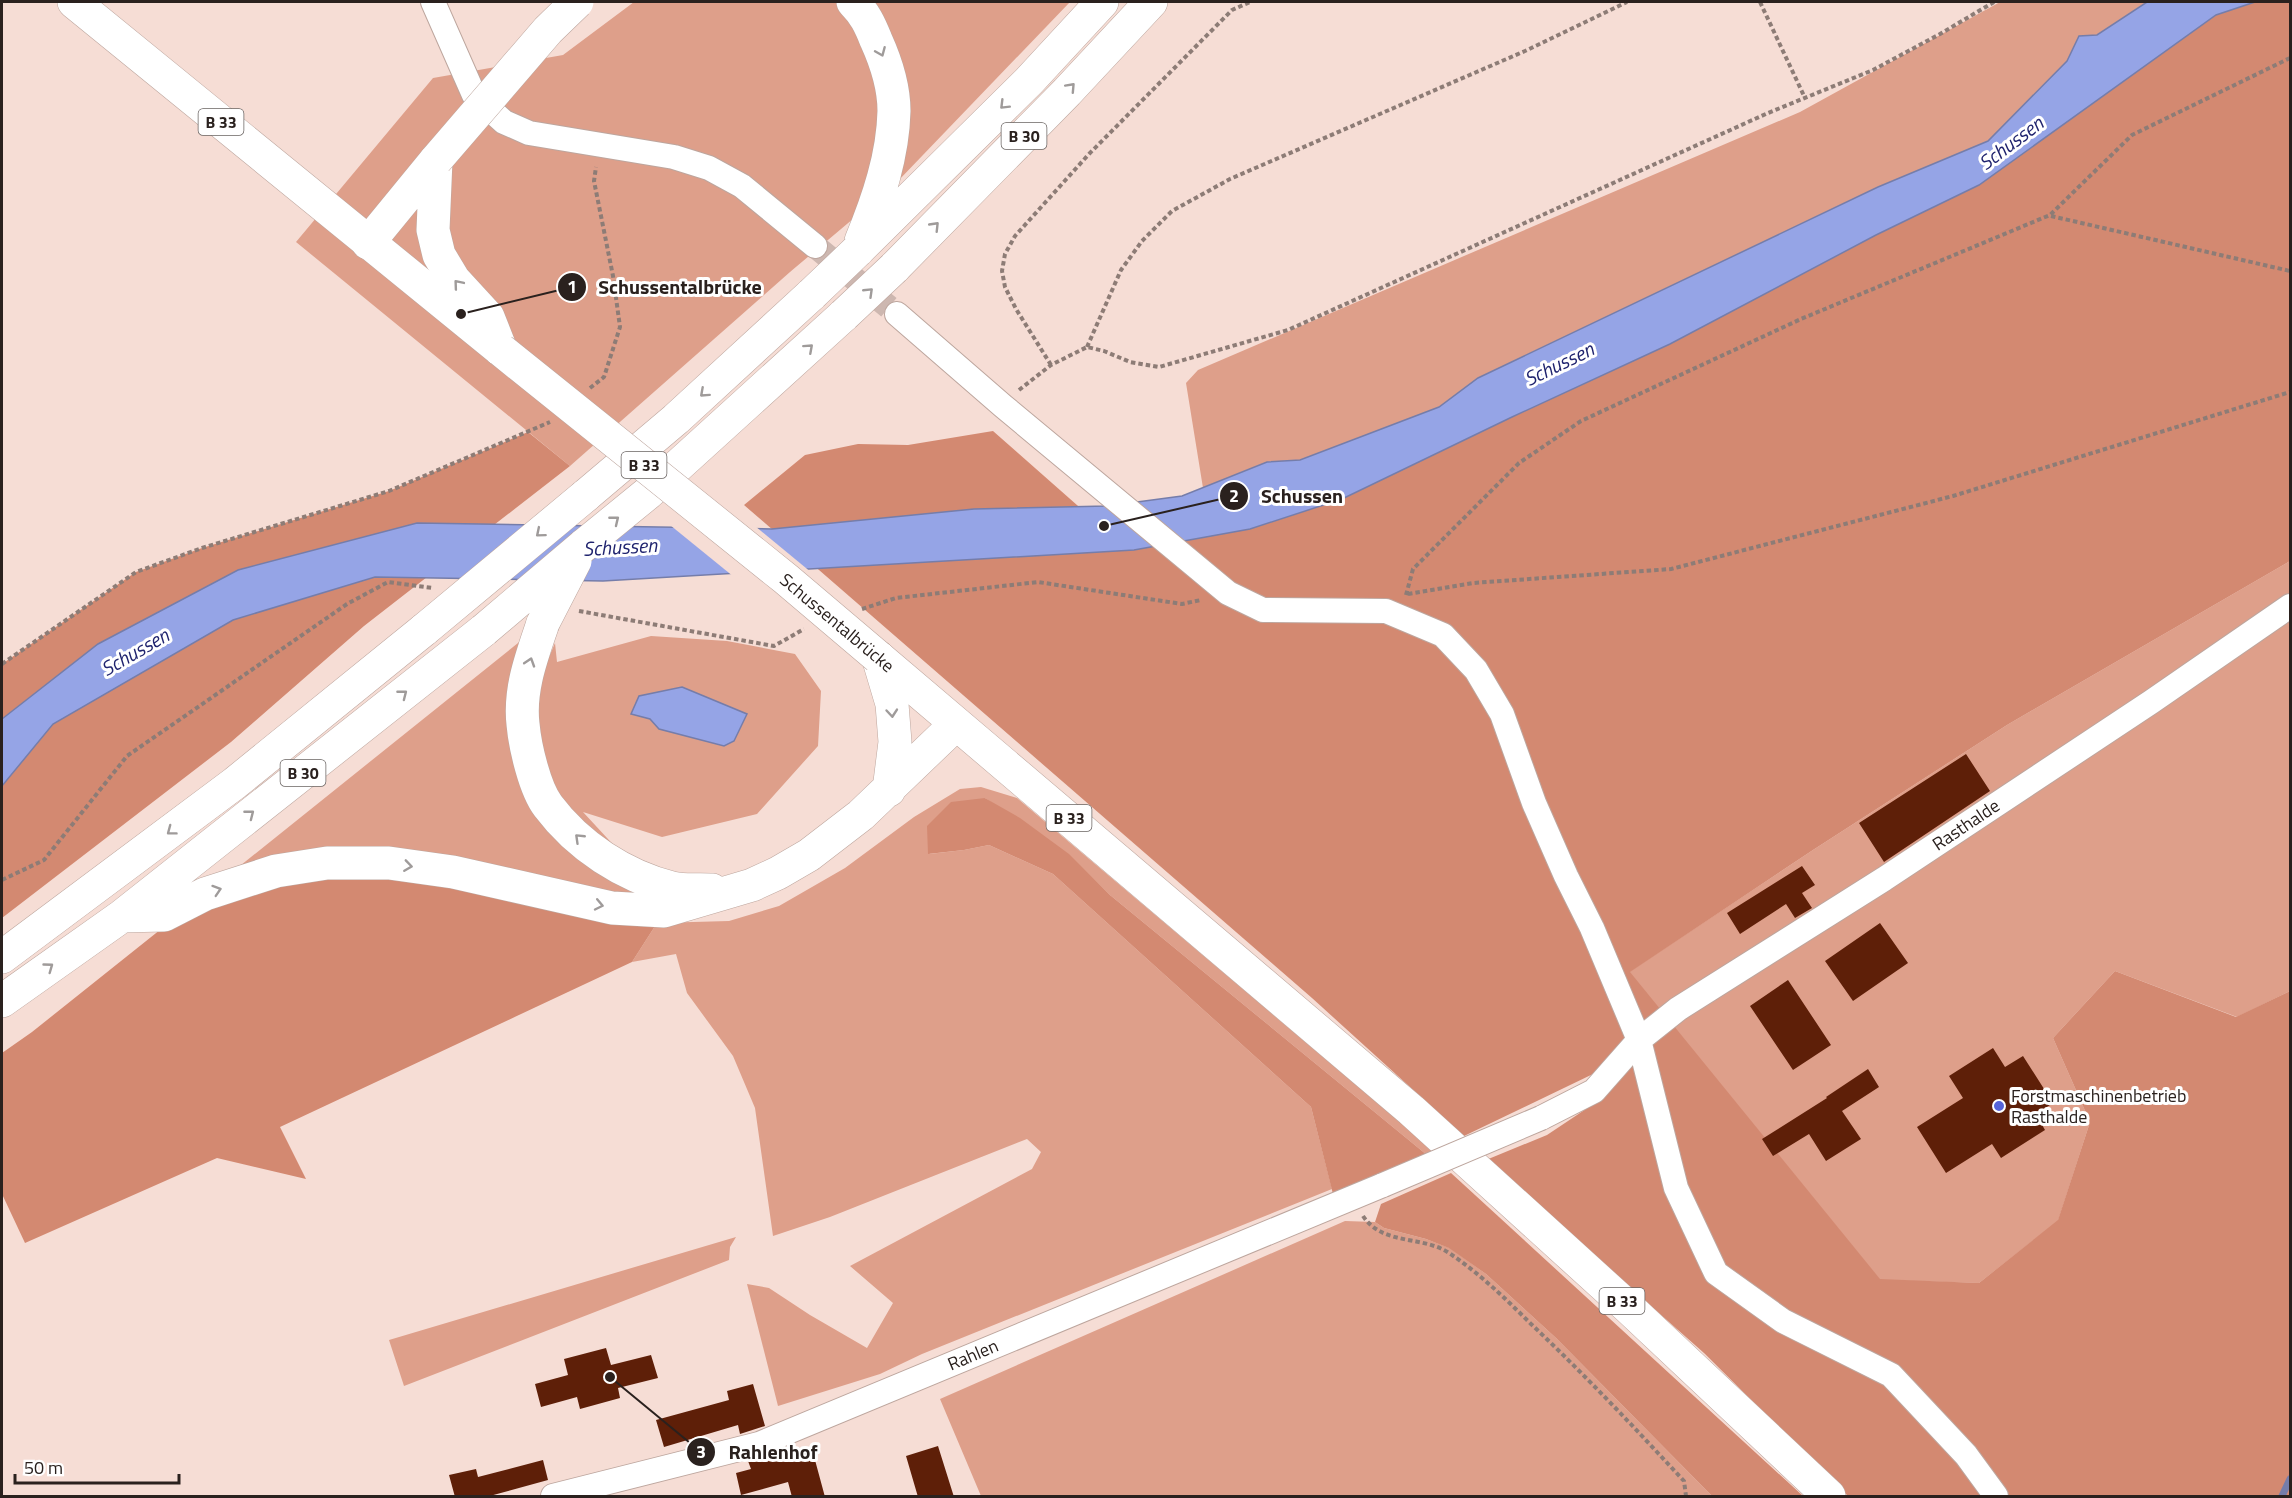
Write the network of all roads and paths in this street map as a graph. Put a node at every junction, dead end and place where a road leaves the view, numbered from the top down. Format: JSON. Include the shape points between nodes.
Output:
{"nodes":[{"id":1,"x":74,"y":2,"type":"edge"},
{"id":2,"x":433,"y":2,"type":"edge"},
{"id":3,"x":577,"y":2,"type":"edge"},
{"id":4,"x":853,"y":2,"type":"edge"},
{"id":5,"x":1102,"y":2,"type":"edge"},
{"id":6,"x":1151,"y":2,"type":"edge"},
{"id":7,"x":1250,"y":2,"type":"edge"},
{"id":8,"x":1627,"y":2,"type":"edge"},
{"id":9,"x":1760,"y":2,"type":"edge"},
{"id":10,"x":1994,"y":2,"type":"edge"},
{"id":11,"x":2290,"y":58,"type":"edge"},
{"id":12,"x":1805,"y":98,"type":"junction"},
{"id":13,"x":600,"y":145,"type":"junction"},
{"id":14,"x":436,"y":160,"type":"junction"},
{"id":15,"x":2050,"y":215,"type":"junction"},
{"id":16,"x":368,"y":243,"type":"junction"},
{"id":17,"x":815,"y":246,"type":"tunnel mouth"},
{"id":18,"x":857,"y":250,"type":"junction"},
{"id":19,"x":2290,"y":271,"type":"edge"},
{"id":20,"x":897,"y":314,"type":"tunnel mouth"},
{"id":21,"x":1087,"y":347,"type":"junction"},
{"id":22,"x":501,"y":350,"type":"junction"},
{"id":23,"x":1051,"y":365,"type":"junction"},
{"id":24,"x":588,"y":390,"type":"dead end"},
{"id":25,"x":2290,"y":392,"type":"edge"},
{"id":26,"x":1003,"y":406,"type":"junction"},
{"id":27,"x":557,"y":418,"type":"dead end"},
{"id":28,"x":583,"y":546,"type":"junction"},
{"id":29,"x":1221,"y":587,"type":"junction"},
{"id":30,"x":434,"y":588,"type":"dead end"},
{"id":31,"x":1406,"y":595,"type":"junction"},
{"id":32,"x":2290,"y":606,"type":"edge"},
{"id":33,"x":573,"y":610,"type":"dead end"},
{"id":34,"x":1386,"y":611,"type":"junction"},
{"id":35,"x":855,"y":612,"type":"dead end"},
{"id":36,"x":813,"y":626,"type":"dead end"},
{"id":37,"x":878,"y":657,"type":"junction"},
{"id":38,"x":2,"y":664,"type":"edge"},
{"id":39,"x":956,"y":724,"type":"junction"},
{"id":40,"x":889,"y":790,"type":"junction"},
{"id":41,"x":2,"y":880,"type":"edge"},
{"id":42,"x":729,"y":891,"type":"junction"},
{"id":43,"x":122,"y":916,"type":"junction"},
{"id":44,"x":2,"y":957,"type":"edge"},
{"id":45,"x":2,"y":1001,"type":"edge"},
{"id":46,"x":1639,"y":1040,"type":"junction"},
{"id":47,"x":1541,"y":1118,"type":"joint"},
{"id":48,"x":1351,"y":1198,"type":"junction"},
{"id":49,"x":553,"y":1497,"type":"edge"},
{"id":50,"x":1686,"y":1497,"type":"edge"},
{"id":51,"x":1829,"y":1497,"type":"edge"},
{"id":52,"x":1996,"y":1497,"type":"edge"}],
"edges":[{"from":1,"to":16,"type":"main road","name":"Schussentalbrücke","number":"B 33"},
{"from":2,"to":13,"type":"street","via":[[474,95],[504,122],[529,133]]},
{"from":3,"to":14,"type":"main road","bridge":true},
{"from":4,"to":18,"type":"main road","one_way":true,"via":[[865,14],[887,65],[894,110],[875,207]]},
{"from":5,"to":18,"type":"main road","number":"B 30","one_way":true,"via":[[1029,81]]},
{"from":28,"to":6,"type":"main road","number":"B 30","one_way":true,"bridge":true,"via":[[648,493],[894,268]]},
{"from":7,"to":23,"type":"path","via":[[1232,10],[1089,154],[1015,236],[1005,254],[1005,287]]},
{"from":8,"to":21,"type":"path","via":[[1525,51],[1230,179],[1172,210],[1121,270]]},
{"from":9,"to":12,"type":"path"},
{"from":10,"to":12,"type":"path","via":[[1873,70]]},
{"from":11,"to":15,"type":"path","via":[[2132,135]]},
{"from":12,"to":21,"type":"path","via":[[1288,330],[1159,368]]},
{"from":13,"to":17,"type":"street","via":[[674,157],[708,168],[742,186]]},
{"from":13,"to":24,"type":"path","via":[[594,181],[614,276],[620,327],[604,377]]},
{"from":14,"to":16,"type":"main road"},
{"from":22,"to":14,"type":"main road","one_way":true,"via":[[488,317],[454,280],[439,255],[433,230]]},
{"from":15,"to":19,"type":"path"},
{"from":15,"to":31,"type":"path","via":[[1801,319],[1581,421],[1520,463],[1413,568]]},
{"from":16,"to":22,"type":"main road","name":"Schussentalbrücke","number":"B 33"},
{"from":18,"to":44,"type":"main road","number":"B 30","one_way":true,"bridge":true,"via":[[676,419],[425,629],[235,783]]},
{"from":20,"to":26,"type":"street"},
{"from":21,"to":23,"type":"path"},
{"from":22,"to":37,"type":"main road","name":"Schussentalbrücke","number":"B 33","bridge":true},
{"from":23,"to":26,"type":"path"},
{"from":25,"to":31,"type":"path","via":[[1953,496],[1671,569],[1473,584]]},
{"from":26,"to":29,"type":"street"},
{"from":27,"to":38,"type":"path","via":[[389,491],[136,572]]},
{"from":42,"to":28,"type":"main road","one_way":true,"bridge":true,"via":[[674,888],[629,873],[584,844],[547,805],[529,763],[522,723],[525,676],[543,622]]},
{"from":43,"to":28,"type":"main road","number":"B 30","one_way":true,"bridge":true,"via":[[484,630]]},
{"from":29,"to":34,"type":"street","via":[[1263,610]]},
{"from":29,"to":35,"type":"path","via":[[1182,604],[1038,582],[896,598]]},
{"from":30,"to":41,"type":"path","via":[[388,582],[347,604],[128,756],[44,860]]},
{"from":31,"to":34,"type":"path"},
{"from":32,"to":46,"type":"street","name":"Rasthalde","via":[[1894,872],[1678,1009]]},
{"from":33,"to":36,"type":"path","via":[[774,646]]},
{"from":34,"to":46,"type":"street","via":[[1443,635],[1476,670],[1502,714],[1534,803]]},
{"from":37,"to":39,"type":"main road","name":"Schussentalbrücke","number":"B 33"},
{"from":37,"to":40,"type":"main road","one_way":true,"via":[[892,704],[895,742]]},
{"from":39,"to":40,"type":"main road"},
{"from":39,"to":51,"type":"main road","number":"B 33","via":[[1412,1110]]},
{"from":40,"to":42,"type":"main road","via":[[809,855],[768,878]]},
{"from":43,"to":42,"type":"main road","one_way":true,"via":[[164,915],[205,894],[276,871],[327,863],[389,863],[453,872],[612,908],[664,911]]},
{"from":45,"to":43,"type":"main road","number":"B 30","one_way":true},
{"from":46,"to":47,"type":"street","name":"Rasthalde","via":[[1594,1091]]},
{"from":46,"to":52,"type":"street","via":[[1676,1188],[1716,1273],[1783,1321],[1890,1375],[1966,1455]]},
{"from":47,"to":48,"type":"street","name":"Rahlen","bridge":true},
{"from":48,"to":49,"type":"street","name":"Rahlen","via":[[759,1444]]},
{"from":48,"to":50,"type":"path","via":[[1369,1225],[1392,1237],[1443,1249],[1476,1272],[1574,1364],[1684,1480]]}]}
